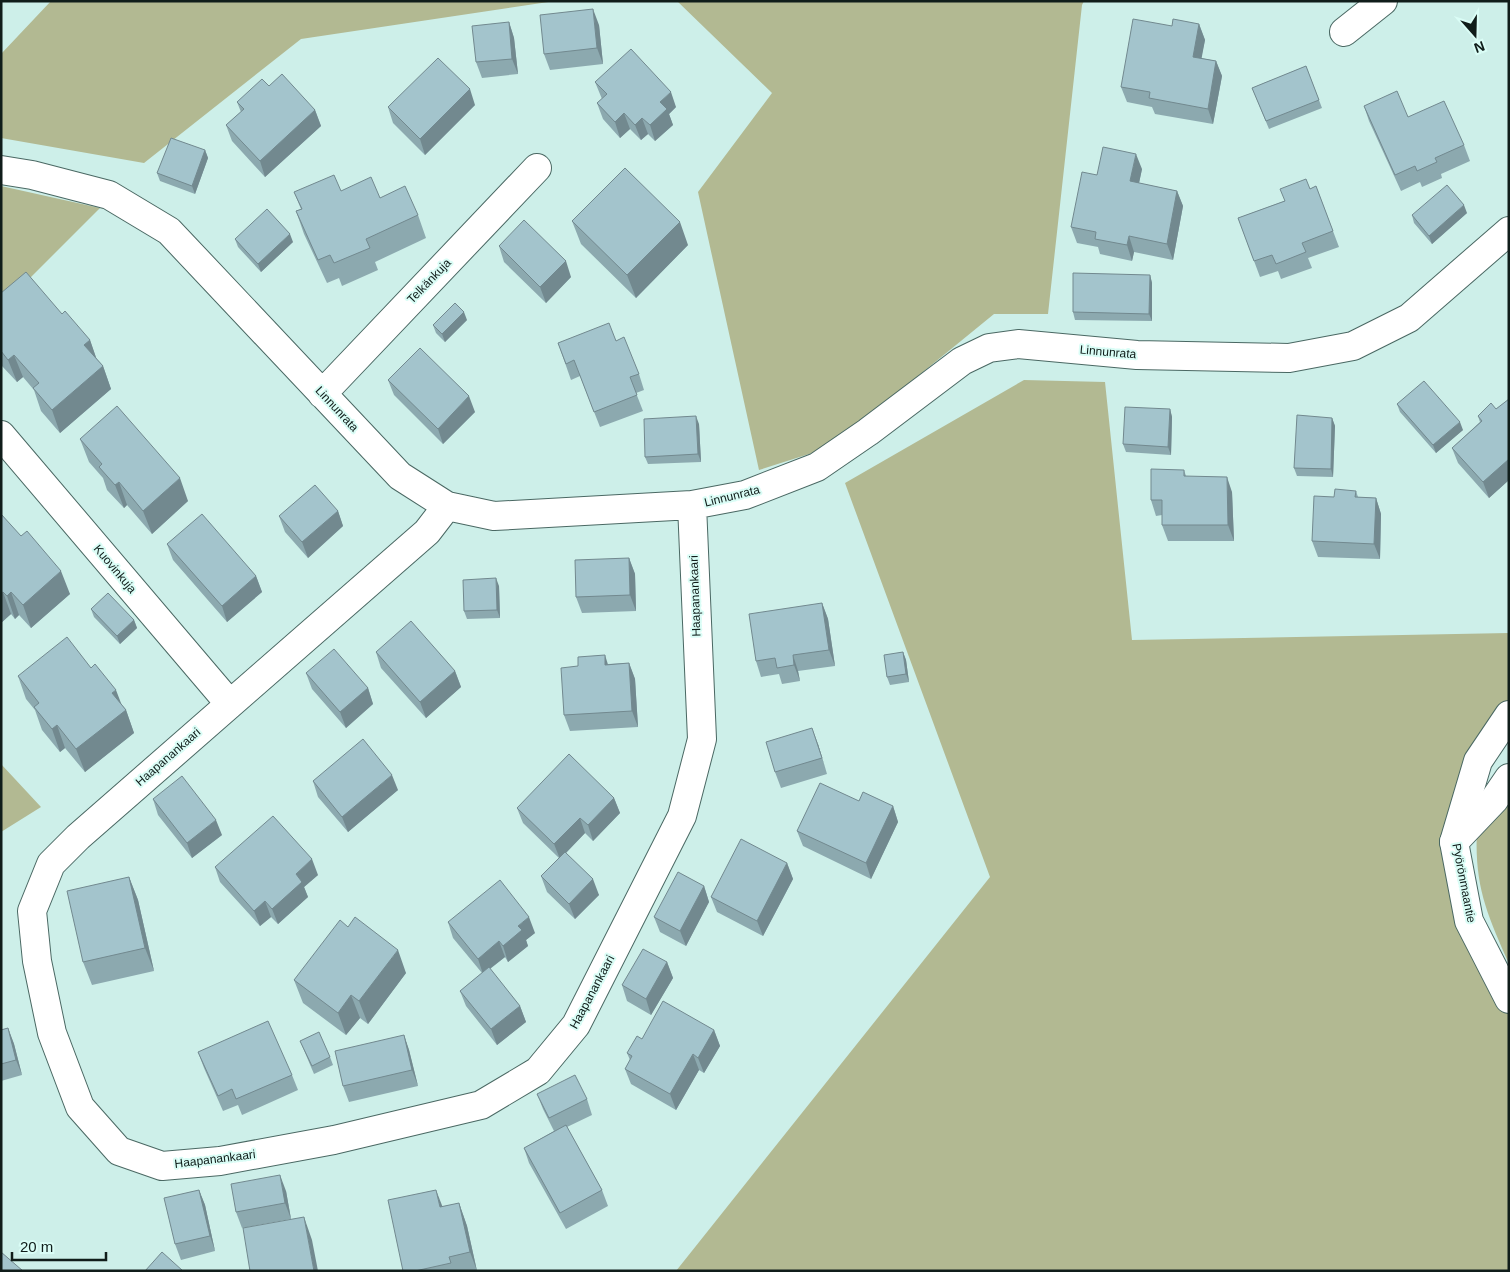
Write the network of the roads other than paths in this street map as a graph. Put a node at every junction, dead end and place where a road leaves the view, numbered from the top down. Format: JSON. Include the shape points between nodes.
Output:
{"nodes":[{"id":1,"x":1384,"y":1,"type":"edge"},
{"id":2,"x":1344,"y":32,"type":"dead end"},
{"id":3,"x":537,"y":168,"type":"dead end"},
{"id":4,"x":1,"y":170,"type":"edge"},
{"id":5,"x":1509,"y":232,"type":"edge"},
{"id":6,"x":322,"y":394,"type":"junction"},
{"id":7,"x":1,"y":435,"type":"edge"},
{"id":8,"x":692,"y":505,"type":"junction"},
{"id":9,"x":447,"y":506,"type":"junction"},
{"id":10,"x":229,"y":703,"type":"junction"},
{"id":11,"x":1509,"y":715,"type":"edge"},
{"id":12,"x":1509,"y":778,"type":"edge"},
{"id":13,"x":1454,"y":842,"type":"junction"},
{"id":14,"x":1509,"y":999,"type":"edge"}],
"edges":[{"from":1,"to":2,"type":"street"},
{"from":3,"to":6,"type":"street","name":"Telkänkuja"},
{"from":4,"to":6,"type":"street","name":"Linnunrata","via":[[109,195],[169,230]]},
{"from":5,"to":8,"type":"street","name":"Linnunrata","via":[[1409,318],[1353,346],[1289,358],[1137,354],[1018,344],[988,348],[962,361],[818,467],[745,494]]},
{"from":6,"to":9,"type":"street","name":"Linnunrata","via":[[400,476]]},
{"from":7,"to":10,"type":"street","name":"Kuovinkuja"},
{"from":8,"to":9,"type":"street","name":"Linnunrata","via":[[494,516]]},
{"from":8,"to":10,"type":"street","name":"Haapanankaari","via":[[702,739],[682,816],[576,1025],[538,1071],[481,1105],[334,1140],[220,1161],[162,1166],[120,1151],[80,1107],[52,1033],[37,962],[32,911],[52,864]]},
{"from":9,"to":10,"type":"street","name":"Haapanankaari","via":[[427,532]]},
{"from":11,"to":13,"type":"street","name":"Pyörönmaantie","via":[[1478,760]]},
{"from":12,"to":13,"type":"street","via":[[1494,800]]},
{"from":13,"to":14,"type":"street","name":"Pyörönmaantie","via":[[1469,921]]}]}
